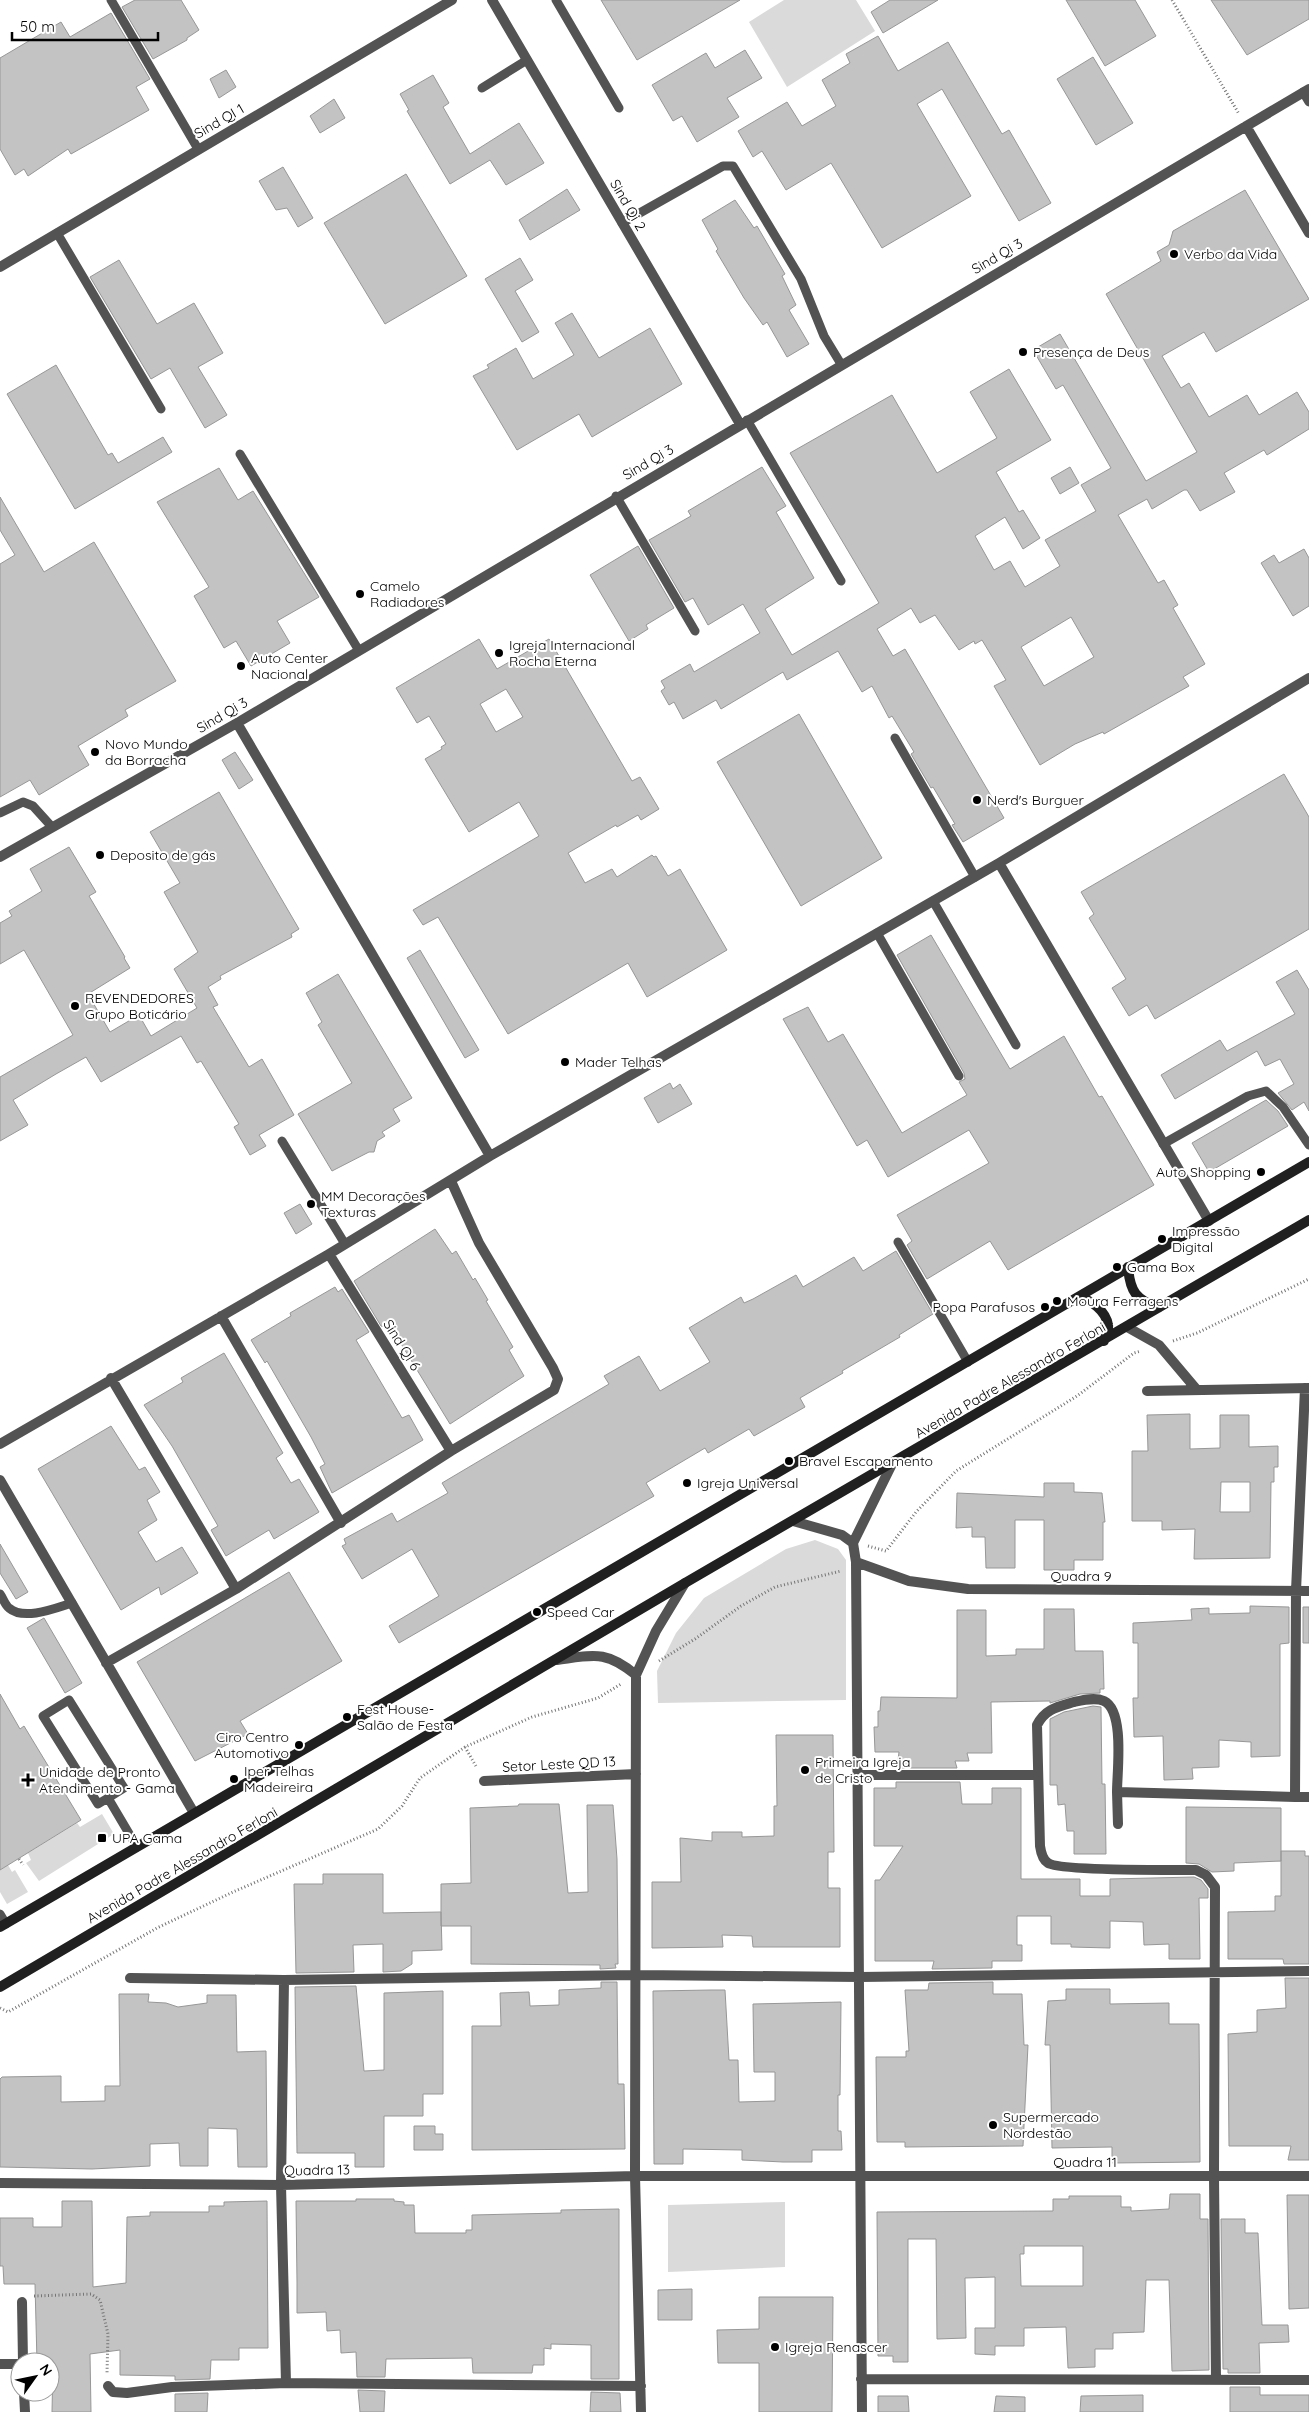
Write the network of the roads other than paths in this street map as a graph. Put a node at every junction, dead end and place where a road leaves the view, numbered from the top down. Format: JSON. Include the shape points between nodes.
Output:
{"nodes":[{"id":1,"x":111,"y":0,"type":"edge"},
{"id":2,"x":452,"y":0,"type":"edge"},
{"id":3,"x":492,"y":0,"type":"edge"},
{"id":4,"x":556,"y":0,"type":"edge"},
{"id":5,"x":527,"y":60,"type":"junction"},
{"id":6,"x":482,"y":88,"type":"dead end"},
{"id":7,"x":1306,"y":90,"type":"edge"},
{"id":8,"x":1309,"y":102,"type":"edge"},
{"id":9,"x":619,"y":108,"type":"dead end"},
{"id":10,"x":1246,"y":126,"type":"junction"},
{"id":11,"x":198,"y":149,"type":"junction"},
{"id":12,"x":622,"y":223,"type":"junction"},
{"id":13,"x":57,"y":233,"type":"junction"},
{"id":14,"x":1309,"y":233,"type":"edge"},
{"id":15,"x":0,"y":267,"type":"edge"},
{"id":16,"x":841,"y":364,"type":"junction"},
{"id":17,"x":161,"y":409,"type":"dead end"},
{"id":18,"x":744,"y":422,"type":"junction"},
{"id":19,"x":240,"y":454,"type":"dead end"},
{"id":20,"x":616,"y":496,"type":"junction"},
{"id":21,"x":841,"y":581,"type":"dead end"},
{"id":22,"x":695,"y":631,"type":"dead end"},
{"id":23,"x":358,"y":649,"type":"junction"},
{"id":24,"x":1309,"y":678,"type":"edge"},
{"id":25,"x":237,"y":723,"type":"junction"},
{"id":26,"x":895,"y":738,"type":"dead end"},
{"id":27,"x":0,"y":814,"type":"edge"},
{"id":28,"x":52,"y":827,"type":"junction"},
{"id":29,"x":0,"y":857,"type":"edge"},
{"id":30,"x":999,"y":863,"type":"junction"},
{"id":31,"x":975,"y":877,"type":"junction"},
{"id":32,"x":933,"y":901,"type":"junction"},
{"id":33,"x":877,"y":933,"type":"junction"},
{"id":34,"x":1016,"y":1045,"type":"dead end"},
{"id":35,"x":959,"y":1076,"type":"dead end"},
{"id":36,"x":282,"y":1142,"type":"dead end"},
{"id":37,"x":1163,"y":1144,"type":"junction"},
{"id":38,"x":1309,"y":1145,"type":"edge"},
{"id":39,"x":490,"y":1156,"type":"junction"},
{"id":40,"x":1309,"y":1162,"type":"edge"},
{"id":41,"x":451,"y":1182,"type":"junction"},
{"id":42,"x":1309,"y":1220,"type":"edge"},
{"id":43,"x":1209,"y":1221,"type":"junction"},
{"id":44,"x":898,"y":1242,"type":"dead end"},
{"id":45,"x":345,"y":1244,"type":"junction"},
{"id":46,"x":329,"y":1254,"type":"junction"},
{"id":47,"x":1128,"y":1267,"type":"junction"},
{"id":48,"x":1079,"y":1297,"type":"junction"},
{"id":49,"x":1158,"y":1308,"type":"junction"},
{"id":50,"x":221,"y":1316,"type":"junction"},
{"id":51,"x":1127,"y":1327,"type":"junction"},
{"id":52,"x":1104,"y":1341,"type":"junction"},
{"id":53,"x":968,"y":1362,"type":"junction"},
{"id":54,"x":111,"y":1378,"type":"junction"},
{"id":55,"x":1307,"y":1388,"type":"edge"},
{"id":56,"x":1147,"y":1390,"type":"dead end"},
{"id":57,"x":1197,"y":1390,"type":"junction"},
{"id":58,"x":0,"y":1444,"type":"edge"},
{"id":59,"x":452,"y":1451,"type":"junction"},
{"id":60,"x":892,"y":1464,"type":"junction"},
{"id":61,"x":0,"y":1480,"type":"edge"},
{"id":62,"x":793,"y":1521,"type":"junction"},
{"id":63,"x":342,"y":1523,"type":"junction"},
{"id":64,"x":853,"y":1543,"type":"junction"},
{"id":65,"x":856,"y":1562,"type":"junction"},
{"id":66,"x":685,"y":1583,"type":"junction"},
{"id":67,"x":236,"y":1589,"type":"junction"},
{"id":68,"x":1309,"y":1590,"type":"edge"},
{"id":69,"x":1296,"y":1591,"type":"junction"},
{"id":70,"x":0,"y":1594,"type":"edge"},
{"id":71,"x":72,"y":1603,"type":"junction"},
{"id":72,"x":557,"y":1660,"type":"junction"},
{"id":73,"x":106,"y":1662,"type":"junction"},
{"id":74,"x":636,"y":1675,"type":"junction"},
{"id":75,"x":636,"y":1774,"type":"junction"},
{"id":76,"x":857,"y":1774,"type":"junction"},
{"id":77,"x":1038,"y":1775,"type":"junction"},
{"id":78,"x":484,"y":1781,"type":"road end"},
{"id":79,"x":1117,"y":1792,"type":"junction"},
{"id":80,"x":1295,"y":1797,"type":"junction"},
{"id":81,"x":1309,"y":1797,"type":"edge"},
{"id":82,"x":108,"y":1798,"type":"junction"},
{"id":83,"x":194,"y":1813,"type":"junction"},
{"id":84,"x":1118,"y":1824,"type":"dead end"},
{"id":85,"x":137,"y":1847,"type":"junction"},
{"id":86,"x":0,"y":1914,"type":"edge"},
{"id":87,"x":3,"y":1926,"type":"edge"},
{"id":88,"x":1309,"y":1971,"type":"edge"},
{"id":89,"x":1213,"y":1972,"type":"junction"},
{"id":90,"x":636,"y":1975,"type":"junction"},
{"id":91,"x":860,"y":1977,"type":"junction"},
{"id":92,"x":130,"y":1978,"type":"dead end"},
{"id":93,"x":284,"y":1980,"type":"junction"},
{"id":94,"x":0,"y":1987,"type":"edge"},
{"id":95,"x":860,"y":2175,"type":"junction"},
{"id":96,"x":635,"y":2176,"type":"junction"},
{"id":97,"x":1214,"y":2176,"type":"junction"},
{"id":98,"x":1309,"y":2176,"type":"edge"},
{"id":99,"x":0,"y":2184,"type":"edge"},
{"id":100,"x":282,"y":2185,"type":"junction"},
{"id":101,"x":22,"y":2302,"type":"road end"},
{"id":102,"x":21,"y":2352,"type":"edge"},
{"id":103,"x":861,"y":2379,"type":"junction"},
{"id":104,"x":1216,"y":2380,"type":"junction"},
{"id":105,"x":1309,"y":2380,"type":"edge"},
{"id":106,"x":286,"y":2384,"type":"junction"},
{"id":107,"x":108,"y":2386,"type":"road end"},
{"id":108,"x":641,"y":2386,"type":"junction"},
{"id":109,"x":641,"y":2412,"type":"edge"},
{"id":110,"x":862,"y":2412,"type":"edge"}],
"edges":[{"from":1,"to":11,"type":"lane"},
{"from":2,"to":11,"type":"street","name":"Sind QI 1"},
{"from":3,"to":5,"type":"street","name":"Sind Qi 2"},
{"from":4,"to":9,"type":"lane"},
{"from":5,"to":6,"type":"lane"},
{"from":5,"to":12,"type":"street","name":"Sind Qi 2"},
{"from":7,"to":8,"type":"lane"},
{"from":7,"to":10,"type":"street","name":"Sind Qi 3"},
{"from":10,"to":14,"type":"street"},
{"from":10,"to":16,"type":"street","name":"Sind Qi 3"},
{"from":11,"to":13,"type":"street","name":"Sind QI 1"},
{"from":12,"to":16,"type":"lane","via":[[723,166],[733,166],[801,279],[824,336]]},
{"from":12,"to":18,"type":"street","name":"Sind Qi 2"},
{"from":13,"to":15,"type":"street","name":"Sind QI 1"},
{"from":13,"to":17,"type":"lane"},
{"from":16,"to":18,"type":"street","name":"Sind Qi 3"},
{"from":18,"to":20,"type":"street","name":"Sind Qi 3"},
{"from":18,"to":21,"type":"lane"},
{"from":19,"to":23,"type":"lane"},
{"from":20,"to":22,"type":"lane"},
{"from":20,"to":23,"type":"street","name":"Sind Qi 3"},
{"from":23,"to":25,"type":"street","name":"Sind Qi 3"},
{"from":24,"to":30,"type":"street"},
{"from":25,"to":28,"type":"street","name":"Sind Qi 3"},
{"from":25,"to":39,"type":"street"},
{"from":26,"to":31,"type":"lane"},
{"from":27,"to":28,"type":"lane","via":[[23,802],[33,806]]},
{"from":28,"to":29,"type":"street","name":"Sind Qi 3"},
{"from":30,"to":31,"type":"street"},
{"from":30,"to":37,"type":"street"},
{"from":31,"to":32,"type":"street"},
{"from":32,"to":33,"type":"street"},
{"from":32,"to":34,"type":"lane"},
{"from":33,"to":35,"type":"lane"},
{"from":33,"to":39,"type":"street"},
{"from":36,"to":45,"type":"lane"},
{"from":37,"to":38,"type":"lane","via":[[1248,1096],[1266,1091],[1283,1107]]},
{"from":37,"to":43,"type":"street"},
{"from":39,"to":41,"type":"street"},
{"from":40,"to":43,"type":"main road"},
{"from":41,"to":45,"type":"street"},
{"from":41,"to":59,"type":"street","via":[[479,1243],[558,1379],[554,1390]]},
{"from":42,"to":49,"type":"main road","name":"Avenida Padre Alessandro Ferloni"},
{"from":43,"to":47,"type":"main road"},
{"from":44,"to":53,"type":"lane"},
{"from":45,"to":46,"type":"street"},
{"from":46,"to":50,"type":"street"},
{"from":46,"to":59,"type":"street","name":"Sind QI 6"},
{"from":47,"to":48,"type":"main road"},
{"from":47,"to":49,"type":"main road","via":[[1134,1292],[1143,1302]]},
{"from":48,"to":52,"type":"main road","via":[[1087,1299],[1101,1312],[1108,1324]]},
{"from":48,"to":53,"type":"main road"},
{"from":49,"to":51,"type":"main road","name":"Avenida Padre Alessandro Ferloni"},
{"from":50,"to":54,"type":"street"},
{"from":50,"to":63,"type":"street"},
{"from":51,"to":52,"type":"main road","name":"Avenida Padre Alessandro Ferloni"},
{"from":51,"to":57,"type":"street","via":[[1159,1345]]},
{"from":52,"to":60,"type":"main road","name":"Avenida Padre Alessandro Ferloni"},
{"from":53,"to":83,"type":"main road"},
{"from":54,"to":58,"type":"street"},
{"from":54,"to":67,"type":"street"},
{"from":55,"to":57,"type":"street"},
{"from":55,"to":69,"type":"street"},
{"from":56,"to":57,"type":"street"},
{"from":59,"to":63,"type":"street"},
{"from":60,"to":62,"type":"main road","name":"Avenida Padre Alessandro Ferloni"},
{"from":60,"to":64,"type":"street"},
{"from":61,"to":71,"type":"street"},
{"from":62,"to":64,"type":"street","via":[[842,1535]]},
{"from":62,"to":66,"type":"main road","name":"Avenida Padre Alessandro Ferloni"},
{"from":63,"to":67,"type":"street"},
{"from":64,"to":65,"type":"street"},
{"from":65,"to":69,"type":"street","name":"Quadra 9","via":[[908,1581],[968,1590]]},
{"from":65,"to":76,"type":"street"},
{"from":66,"to":72,"type":"main road","name":"Avenida Padre Alessandro Ferloni"},
{"from":66,"to":74,"type":"street","via":[[656,1631]]},
{"from":67,"to":73,"type":"street"},
{"from":68,"to":69,"type":"street","name":"Quadra 9"},
{"from":69,"to":80,"type":"street"},
{"from":70,"to":71,"type":"lane","via":[[9,1608],[20,1613]]},
{"from":71,"to":73,"type":"street"},
{"from":72,"to":74,"type":"street","via":[[610,1657]]},
{"from":72,"to":94,"type":"main road","name":"Avenida Padre Alessandro Ferloni"},
{"from":73,"to":83,"type":"street"},
{"from":74,"to":75,"type":"street"},
{"from":75,"to":78,"type":"street","name":"Setor Leste QD 13"},
{"from":75,"to":90,"type":"street"},
{"from":76,"to":77,"type":"street"},
{"from":76,"to":91,"type":"street"},
{"from":77,"to":79,"type":"street","via":[[1037,1725],[1042,1715],[1051,1708],[1096,1699],[1106,1702],[1111,1708],[1118,1728]]},
{"from":77,"to":89,"type":"street","via":[[1040,1846],[1044,1859],[1050,1865],[1196,1870],[1213,1882]]},
{"from":79,"to":80,"type":"street"},
{"from":79,"to":84,"type":"street"},
{"from":80,"to":81,"type":"street"},
{"from":82,"to":82,"type":"lane","via":[[124,1788],[69,1700],[44,1716],[98,1804]]},
{"from":82,"to":85,"type":"lane"},
{"from":83,"to":85,"type":"main road"},
{"from":85,"to":87,"type":"main road"},
{"from":86,"to":87,"type":"lane"},
{"from":88,"to":89,"type":"street"},
{"from":89,"to":91,"type":"street"},
{"from":89,"to":97,"type":"street"},
{"from":90,"to":91,"type":"street"},
{"from":90,"to":93,"type":"street"},
{"from":90,"to":96,"type":"street"},
{"from":91,"to":95,"type":"street"},
{"from":92,"to":93,"type":"street"},
{"from":93,"to":100,"type":"street"},
{"from":95,"to":96,"type":"street","name":"Quadra 11"},
{"from":95,"to":97,"type":"street","name":"Quadra 11"},
{"from":95,"to":103,"type":"street"},
{"from":96,"to":100,"type":"street","name":"Quadra 13"},
{"from":96,"to":108,"type":"street"},
{"from":97,"to":98,"type":"street","name":"Quadra 11"},
{"from":97,"to":104,"type":"street"},
{"from":99,"to":100,"type":"street","name":"Quadra 13"},
{"from":100,"to":106,"type":"street"},
{"from":101,"to":102,"type":"street"},
{"from":103,"to":104,"type":"street"},
{"from":103,"to":110,"type":"street"},
{"from":104,"to":105,"type":"street"},
{"from":106,"to":107,"type":"street","via":[[172,2387],[127,2393],[113,2392]]},
{"from":106,"to":108,"type":"street"},
{"from":108,"to":109,"type":"street"}]}
